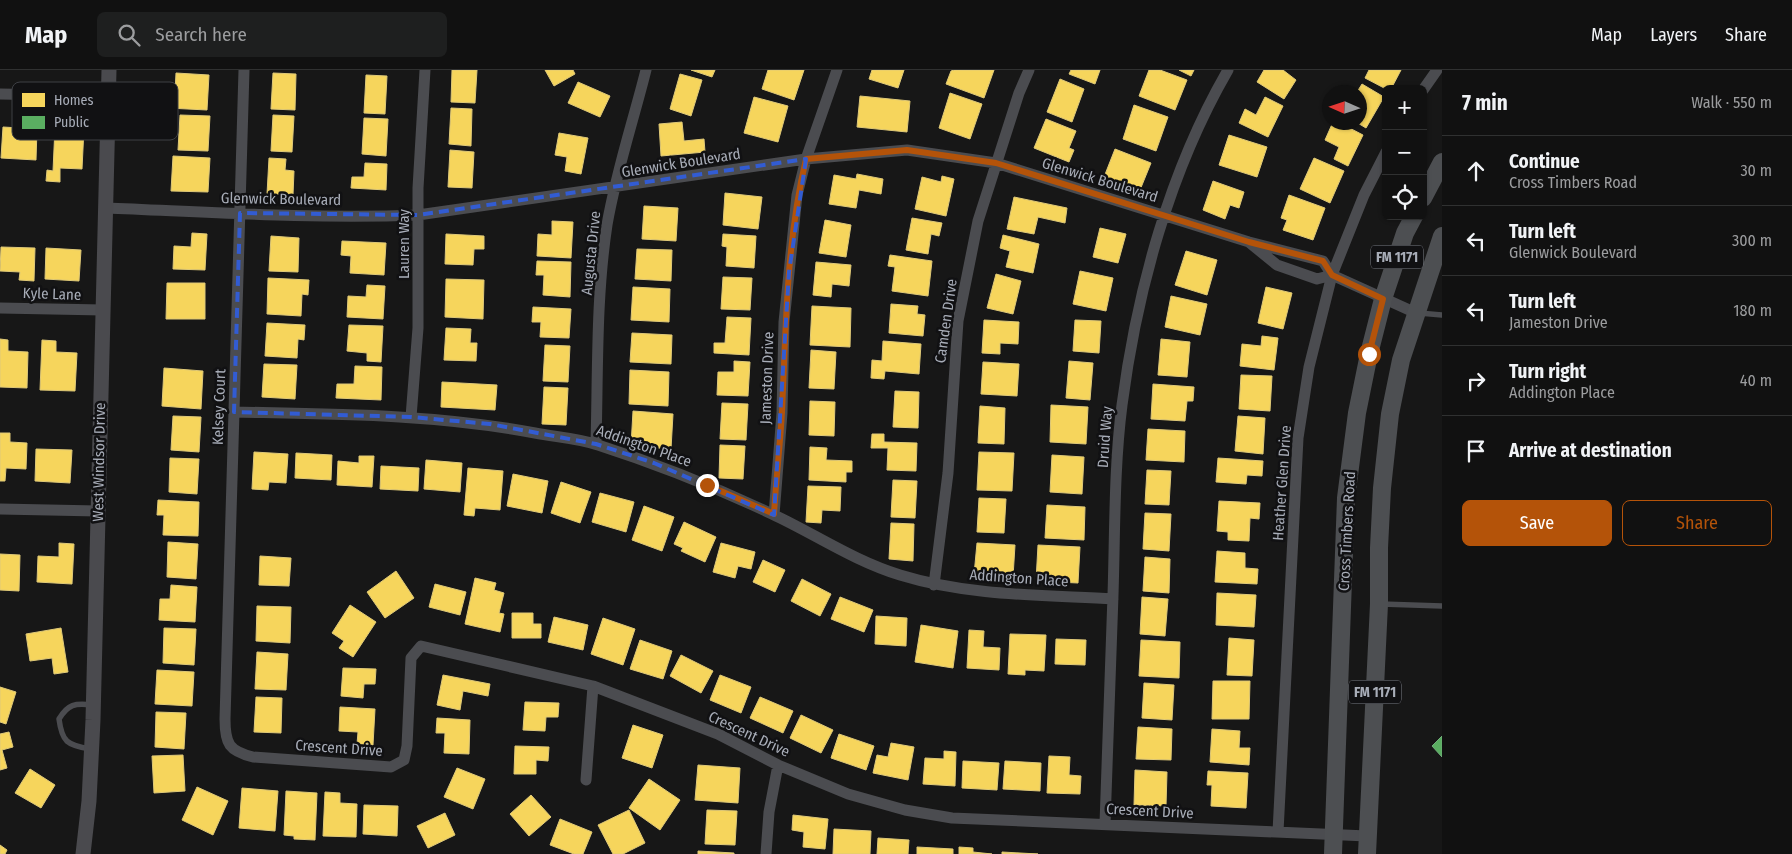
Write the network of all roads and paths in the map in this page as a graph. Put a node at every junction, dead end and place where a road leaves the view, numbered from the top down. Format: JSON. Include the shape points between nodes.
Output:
{"nodes":[{"id":1,"x":244,"y":70,"type":"edge"},
{"id":2,"x":425,"y":70,"type":"edge"},
{"id":3,"x":646,"y":70,"type":"edge"},
{"id":4,"x":837,"y":70,"type":"edge"},
{"id":5,"x":1029,"y":70,"type":"edge"},
{"id":6,"x":1228,"y":70,"type":"edge"},
{"id":7,"x":1438,"y":70,"type":"edge"},
{"id":8,"x":1427,"y":85,"type":"edge"},
{"id":9,"x":107,"y":140,"type":"edge"},
{"id":10,"x":806,"y":159,"type":"junction"},
{"id":11,"x":1382,"y":160,"type":"edge"},
{"id":12,"x":1442,"y":162,"type":"edge"},
{"id":13,"x":996,"y":163,"type":"junction"},
{"id":14,"x":615,"y":188,"type":"junction"},
{"id":15,"x":1427,"y":190,"type":"edge"},
{"id":16,"x":106,"y":208,"type":"junction"},
{"id":17,"x":240,"y":213,"type":"junction"},
{"id":18,"x":418,"y":214,"type":"junction"},
{"id":19,"x":1162,"y":215,"type":"junction"},
{"id":20,"x":1412,"y":220,"type":"edge"},
{"id":21,"x":1442,"y":236,"type":"edge"},
{"id":22,"x":1249,"y":242,"type":"junction"},
{"id":23,"x":1332,"y":275,"type":"junction"},
{"id":24,"x":1383,"y":299,"type":"junction"},
{"id":25,"x":0,"y":308,"type":"edge"},
{"id":26,"x":103,"y":310,"type":"junction"},
{"id":27,"x":1416,"y":313,"type":"junction"},
{"id":28,"x":1442,"y":315,"type":"edge"},
{"id":29,"x":234,"y":412,"type":"junction"},
{"id":30,"x":411,"y":417,"type":"junction"},
{"id":31,"x":596,"y":444,"type":"junction"},
{"id":32,"x":0,"y":509,"type":"edge"},
{"id":33,"x":98,"y":511,"type":"junction"},
{"id":34,"x":774,"y":514,"type":"junction"},
{"id":35,"x":934,"y":584,"type":"junction"},
{"id":36,"x":1113,"y":600,"type":"junction"},
{"id":37,"x":1379,"y":604,"type":"junction"},
{"id":38,"x":1442,"y":606,"type":"edge"},
{"id":39,"x":593,"y":686,"type":"junction"},
{"id":40,"x":93,"y":705,"type":"junction"},
{"id":41,"x":229,"y":745,"type":"joint"},
{"id":42,"x":92,"y":749,"type":"junction"},
{"id":43,"x":778,"y":765,"type":"junction"},
{"id":44,"x":586,"y":780,"type":"dead end"},
{"id":45,"x":1105,"y":824,"type":"junction"},
{"id":46,"x":1278,"y":832,"type":"junction"},
{"id":47,"x":1334,"y":834,"type":"junction"},
{"id":48,"x":1367,"y":836,"type":"junction"},
{"id":49,"x":82,"y":854,"type":"edge"},
{"id":50,"x":766,"y":854,"type":"edge"},
{"id":51,"x":1332,"y":854,"type":"edge"},
{"id":52,"x":1366,"y":854,"type":"edge"}],
"edges":[{"from":1,"to":17,"type":"street","name":"Kelsey Court"},
{"from":2,"to":18,"type":"street","name":"Lauren Way"},
{"from":3,"to":14,"type":"street","name":"Augusta Drive"},
{"from":4,"to":10,"type":"street","name":"Jameston Drive"},
{"from":5,"to":13,"type":"street","name":"Camden Drive"},
{"from":6,"to":19,"type":"street","name":"Druid Way","via":[[1214,94]]},
{"from":7,"to":8,"type":"street"},
{"from":9,"to":16,"type":"street","name":"West Windsor Drive"},
{"from":10,"to":13,"type":"street","name":"Glenwick Boulevard","via":[[907,150]]},
{"from":10,"to":14,"type":"street","name":"Glenwick Boulevard"},
{"from":10,"to":34,"type":"street","name":"Jameston Drive","via":[[797,195],[784,322],[782,413]]},
{"from":11,"to":23,"type":"street","name":"Heather Glen Drive","via":[[1364,195]]},
{"from":12,"to":15,"type":"main road"},
{"from":13,"to":19,"type":"street","name":"Glenwick Boulevard"},
{"from":13,"to":35,"type":"street","name":"Camden Drive","via":[[978,222],[958,321],[948,473]]},
{"from":14,"to":18,"type":"street","name":"Glenwick Boulevard"},
{"from":14,"to":31,"type":"street","name":"Augusta Drive","via":[[606,232],[599,314]]},
{"from":16,"to":17,"type":"street","name":"Glenwick Boulevard"},
{"from":16,"to":26,"type":"street","name":"West Windsor Drive"},
{"from":17,"to":18,"type":"street","name":"Glenwick Boulevard"},
{"from":17,"to":29,"type":"street","name":"Kelsey Court"},
{"from":18,"to":30,"type":"street","name":"Lauren Way","via":[[418,328]]},
{"from":19,"to":22,"type":"street","name":"Glenwick Boulevard"},
{"from":19,"to":36,"type":"street","name":"Druid Way","via":[[1132,342],[1122,404]]},
{"from":20,"to":24,"type":"main road","name":"Cross Timbers Road","number":"FM 1171"},
{"from":21,"to":27,"type":"main road","number":"FM 1171"},
{"from":22,"to":23,"type":"street","name":"Glenwick Boulevard","via":[[1323,261]]},
{"from":22,"to":23,"type":"street","name":"Glenwick Boulevard","via":[[1277,265],[1318,279]]},
{"from":23,"to":24,"type":"street","name":"Glenwick Boulevard"},
{"from":23,"to":46,"type":"street","name":"Heather Glen Drive","via":[[1309,367],[1298,438]]},
{"from":24,"to":27,"type":"street","name":"Glenwick Boulevard"},
{"from":24,"to":47,"type":"main road","name":"Cross Timbers Road","number":"FM 1171","via":[[1357,413],[1346,498]]},
{"from":25,"to":26,"type":"street","name":"Kyle Lane"},
{"from":26,"to":33,"type":"street","name":"West Windsor Drive"},
{"from":27,"to":28,"type":"lane","name":"Glenwick Boulevard"},
{"from":27,"to":37,"type":"main road","number":"FM 1171","via":[[1401,360],[1390,414],[1382,498]]},
{"from":29,"to":30,"type":"street","name":"Addington Place"},
{"from":29,"to":41,"type":"street","name":"Kelsey Court","via":[[224,719]]},
{"from":30,"to":31,"type":"street","name":"Addington Place","via":[[490,424]]},
{"from":31,"to":34,"type":"street","name":"Addington Place","via":[[654,463]]},
{"from":32,"to":33,"type":"street"},
{"from":33,"to":40,"type":"street","name":"West Windsor Drive"},
{"from":34,"to":35,"type":"street","name":"Addington Place","via":[[855,557],[898,575]]},
{"from":35,"to":36,"type":"street","name":"Addington Place","via":[[970,590]]},
{"from":36,"to":45,"type":"street","name":"Druid Way"},
{"from":37,"to":38,"type":"lane"},
{"from":37,"to":48,"type":"main road","number":"FM 1171"},
{"from":39,"to":41,"type":"street","name":"Crescent Drive","via":[[421,646],[411,658],[404,760],[391,767],[253,758],[235,753]]},
{"from":39,"to":43,"type":"street","name":"Crescent Drive","via":[[718,734]]},
{"from":39,"to":44,"type":"street"},
{"from":40,"to":42,"type":"street","name":"West Windsor Drive"},
{"from":40,"to":42,"type":"lane","via":[[75,703],[66,708],[59,719],[61,735],[71,746]]},
{"from":42,"to":49,"type":"street","name":"West Windsor Drive"},
{"from":43,"to":45,"type":"street","name":"Crescent Drive","via":[[848,794],[905,810],[952,818]]},
{"from":43,"to":50,"type":"street","via":[[769,812]]},
{"from":45,"to":46,"type":"street","name":"Crescent Drive"},
{"from":46,"to":47,"type":"street","name":"Crescent Drive"},
{"from":47,"to":48,"type":"street","name":"Crescent Drive"},
{"from":47,"to":51,"type":"main road","name":"Cross Timbers Road","number":"FM 1171"},
{"from":48,"to":52,"type":"main road","number":"FM 1171"}]}
